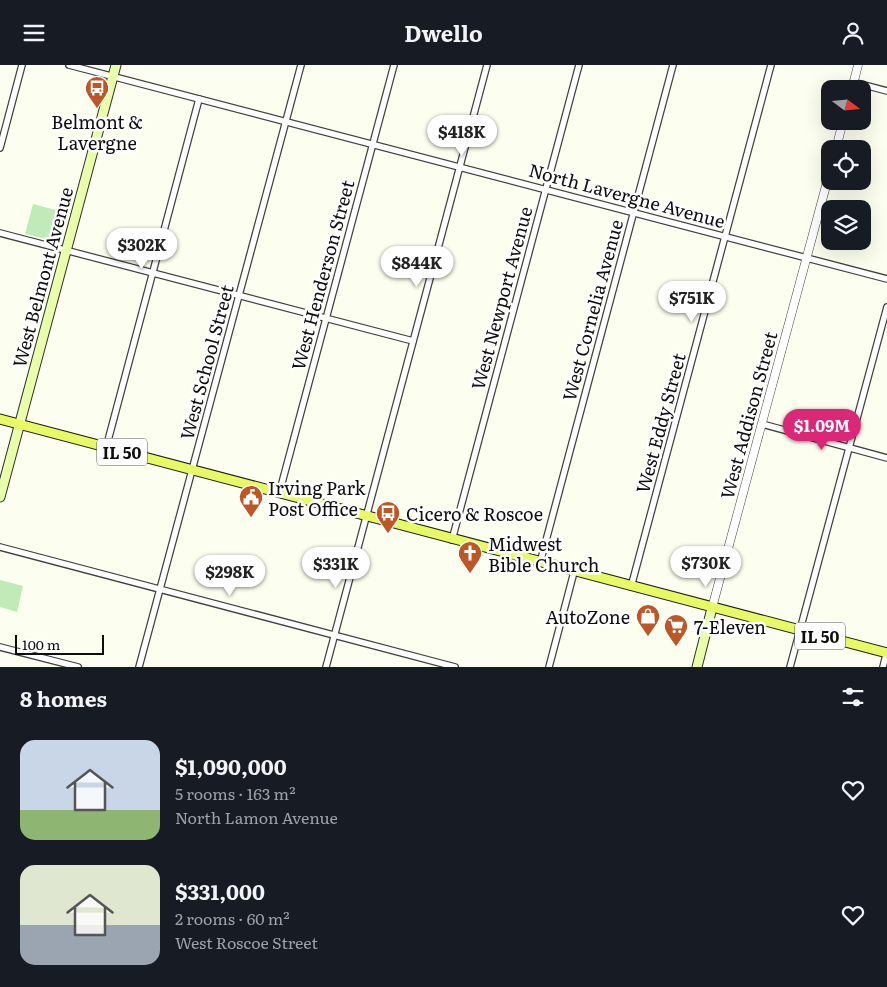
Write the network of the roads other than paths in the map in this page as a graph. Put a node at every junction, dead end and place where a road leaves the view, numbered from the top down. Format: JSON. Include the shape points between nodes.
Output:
{"nodes":[{"id":1,"x":22,"y":65,"type":"edge"},
{"id":2,"x":69,"y":65,"type":"edge"},
{"id":3,"x":116,"y":65,"type":"edge"},
{"id":4,"x":301,"y":65,"type":"edge"},
{"id":5,"x":394,"y":65,"type":"edge"},
{"id":6,"x":487,"y":65,"type":"edge"},
{"id":7,"x":579,"y":65,"type":"edge"},
{"id":8,"x":673,"y":65,"type":"edge"},
{"id":9,"x":771,"y":65,"type":"edge"},
{"id":10,"x":858,"y":65,"type":"edge"},
{"id":11,"x":113,"y":76,"type":"junction"},
{"id":12,"x":854,"y":80,"type":"edge"},
{"id":13,"x":871,"y":88,"type":"edge"},
{"id":14,"x":887,"y":91,"type":"edge"},
{"id":15,"x":199,"y":99,"type":"junction"},
{"id":16,"x":286,"y":122,"type":"junction"},
{"id":17,"x":373,"y":144,"type":"junction"},
{"id":18,"x":0,"y":148,"type":"edge"},
{"id":19,"x":460,"y":167,"type":"junction"},
{"id":20,"x":546,"y":190,"type":"junction"},
{"id":21,"x":825,"y":190,"type":"edge"},
{"id":22,"x":633,"y":213,"type":"junction"},
{"id":23,"x":0,"y":233,"type":"edge"},
{"id":24,"x":726,"y":237,"type":"junction"},
{"id":25,"x":66,"y":250,"type":"junction"},
{"id":26,"x":807,"y":258,"type":"junction"},
{"id":27,"x":152,"y":273,"type":"junction"},
{"id":28,"x":887,"y":279,"type":"edge"},
{"id":29,"x":239,"y":295,"type":"junction"},
{"id":30,"x":887,"y":307,"type":"edge"},
{"id":31,"x":326,"y":318,"type":"junction"},
{"id":32,"x":413,"y":341,"type":"junction"},
{"id":33,"x":0,"y":419,"type":"edge"},
{"id":34,"x":20,"y":424,"type":"junction"},
{"id":35,"x":762,"y":424,"type":"junction"},
{"id":36,"x":849,"y":447,"type":"junction"},
{"id":37,"x":106,"y":448,"type":"junction"},
{"id":38,"x":887,"y":457,"type":"edge"},
{"id":39,"x":192,"y":471,"type":"junction"},
{"id":40,"x":279,"y":494,"type":"junction"},
{"id":41,"x":0,"y":497,"type":"edge"},
{"id":42,"x":366,"y":517,"type":"junction"},
{"id":43,"x":452,"y":539,"type":"junction"},
{"id":44,"x":0,"y":547,"type":"edge"},
{"id":45,"x":540,"y":563,"type":"junction"},
{"id":46,"x":574,"y":572,"type":"junction"},
{"id":47,"x":631,"y":587,"type":"junction"},
{"id":48,"x":160,"y":589,"type":"junction"},
{"id":49,"x":712,"y":608,"type":"junction"},
{"id":50,"x":800,"y":631,"type":"junction"},
{"id":51,"x":334,"y":635,"type":"junction"},
{"id":52,"x":0,"y":647,"type":"edge"},
{"id":53,"x":887,"y":653,"type":"edge"},
{"id":54,"x":78,"y":667,"type":"edge"},
{"id":55,"x":140,"y":667,"type":"edge"},
{"id":56,"x":326,"y":667,"type":"edge"},
{"id":57,"x":456,"y":667,"type":"edge"},
{"id":58,"x":549,"y":667,"type":"edge"},
{"id":59,"x":697,"y":667,"type":"edge"},
{"id":60,"x":790,"y":667,"type":"edge"},
{"id":61,"x":883,"y":667,"type":"edge"}],
"edges":[{"from":1,"to":18,"type":"street"},
{"from":2,"to":11,"type":"street","name":"North Lavergne Avenue"},
{"from":3,"to":11,"type":"main road","name":"West Belmont Avenue"},
{"from":4,"to":16,"type":"street","name":"West School Street"},
{"from":5,"to":17,"type":"street","name":"West Henderson Street"},
{"from":6,"to":19,"type":"street"},
{"from":7,"to":20,"type":"street","name":"West Newport Avenue"},
{"from":8,"to":22,"type":"street","name":"West Cornelia Avenue"},
{"from":9,"to":24,"type":"street","name":"West Eddy Street"},
{"from":10,"to":12,"type":"street"},
{"from":11,"to":15,"type":"street","name":"North Lavergne Avenue"},
{"from":11,"to":25,"type":"main road","name":"West Belmont Avenue"},
{"from":13,"to":14,"type":"street"},
{"from":15,"to":16,"type":"street","name":"North Lavergne Avenue"},
{"from":15,"to":27,"type":"street"},
{"from":16,"to":17,"type":"street","name":"North Lavergne Avenue"},
{"from":16,"to":29,"type":"street","name":"West School Street"},
{"from":17,"to":19,"type":"street","name":"North Lavergne Avenue"},
{"from":17,"to":31,"type":"street","name":"West Henderson Street"},
{"from":19,"to":20,"type":"street","name":"North Lavergne Avenue"},
{"from":19,"to":32,"type":"street"},
{"from":20,"to":22,"type":"street","name":"North Lavergne Avenue"},
{"from":20,"to":43,"type":"street","name":"West Newport Avenue"},
{"from":21,"to":26,"type":"street","name":"West Addison Street"},
{"from":22,"to":24,"type":"street","name":"North Lavergne Avenue"},
{"from":22,"to":45,"type":"street","name":"West Cornelia Avenue"},
{"from":23,"to":25,"type":"street"},
{"from":24,"to":26,"type":"street","name":"North Lavergne Avenue"},
{"from":24,"to":47,"type":"street","name":"West Eddy Street"},
{"from":25,"to":27,"type":"street"},
{"from":25,"to":34,"type":"main road","name":"West Belmont Avenue"},
{"from":26,"to":28,"type":"street","name":"North Lavergne Avenue"},
{"from":26,"to":35,"type":"street","name":"West Addison Street"},
{"from":27,"to":29,"type":"street"},
{"from":27,"to":37,"type":"street"},
{"from":29,"to":31,"type":"street"},
{"from":29,"to":39,"type":"street","name":"West School Street"},
{"from":30,"to":36,"type":"street"},
{"from":31,"to":32,"type":"street"},
{"from":31,"to":40,"type":"street","name":"West Henderson Street"},
{"from":32,"to":42,"type":"street"},
{"from":33,"to":34,"type":"main road","number":"IL 50"},
{"from":34,"to":37,"type":"main road","number":"IL 50"},
{"from":34,"to":41,"type":"main road","name":"West Belmont Avenue"},
{"from":35,"to":36,"type":"street"},
{"from":35,"to":49,"type":"street","name":"West Addison Street"},
{"from":36,"to":38,"type":"street"},
{"from":36,"to":50,"type":"street"},
{"from":37,"to":39,"type":"main road","number":"IL 50"},
{"from":39,"to":40,"type":"main road","number":"IL 50"},
{"from":39,"to":48,"type":"street","name":"West School Street"},
{"from":40,"to":42,"type":"main road","number":"IL 50"},
{"from":42,"to":43,"type":"main road","number":"IL 50"},
{"from":42,"to":51,"type":"street"},
{"from":43,"to":45,"type":"main road","number":"IL 50"},
{"from":44,"to":48,"type":"street"},
{"from":45,"to":46,"type":"main road","number":"IL 50"},
{"from":46,"to":47,"type":"main road","number":"IL 50"},
{"from":46,"to":58,"type":"street"},
{"from":47,"to":49,"type":"main road","number":"IL 50"},
{"from":48,"to":51,"type":"street"},
{"from":48,"to":55,"type":"street","name":"West School Street"},
{"from":49,"to":50,"type":"main road","number":"IL 50"},
{"from":49,"to":59,"type":"main road","name":"West Addison Street"},
{"from":50,"to":53,"type":"main road","number":"IL 50"},
{"from":50,"to":60,"type":"street"},
{"from":51,"to":56,"type":"street"},
{"from":51,"to":57,"type":"street"},
{"from":52,"to":54,"type":"street"},
{"from":53,"to":61,"type":"street"}]}
